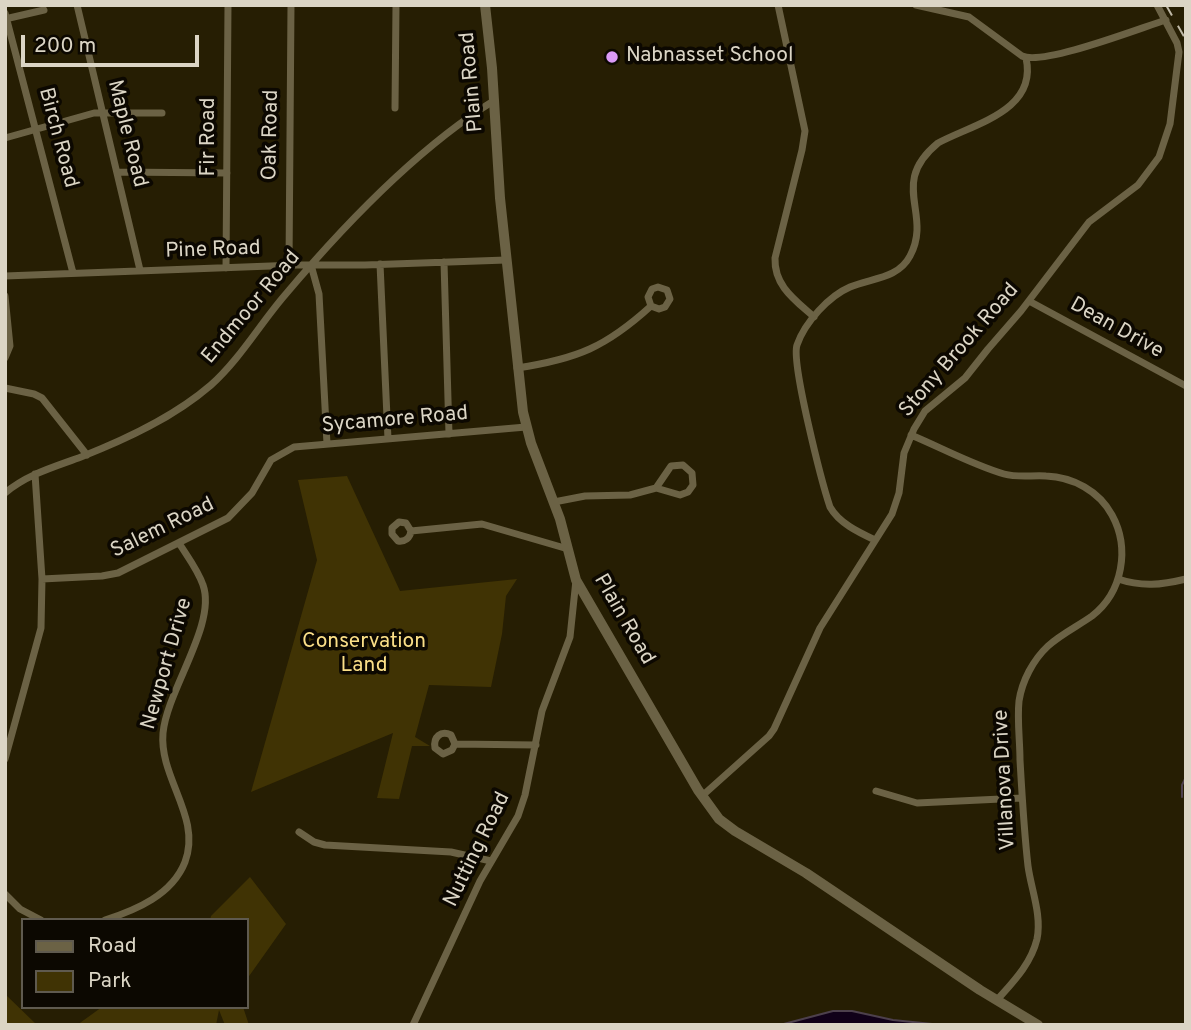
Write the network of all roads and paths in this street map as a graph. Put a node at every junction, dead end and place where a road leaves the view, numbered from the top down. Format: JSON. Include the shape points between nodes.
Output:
{"nodes":[{"id":1,"x":77,"y":5,"type":"edge"},
{"id":2,"x":228,"y":5,"type":"edge"},
{"id":3,"x":291,"y":5,"type":"edge"},
{"id":4,"x":396,"y":5,"type":"edge"},
{"id":5,"x":485,"y":5,"type":"edge"},
{"id":6,"x":778,"y":5,"type":"edge"},
{"id":7,"x":916,"y":5,"type":"edge"},
{"id":8,"x":1157,"y":5,"type":"edge"},
{"id":9,"x":44,"y":10,"type":"dead end"},
{"id":10,"x":6,"y":17,"type":"edge"},
{"id":11,"x":1166,"y":20,"type":"junction"},
{"id":12,"x":1026,"y":58,"type":"junction"},
{"id":13,"x":495,"y":100,"type":"junction"},
{"id":14,"x":395,"y":108,"type":"dead end"},
{"id":15,"x":103,"y":113,"type":"junction"},
{"id":16,"x":162,"y":113,"type":"dead end"},
{"id":17,"x":36,"y":130,"type":"junction"},
{"id":18,"x":5,"y":138,"type":"edge"},
{"id":19,"x":117,"y":173,"type":"junction"},
{"id":20,"x":227,"y":173,"type":"junction"},
{"id":21,"x":506,"y":260,"type":"junction"},
{"id":22,"x":444,"y":262,"type":"junction"},
{"id":23,"x":380,"y":264,"type":"junction"},
{"id":24,"x":289,"y":265,"type":"junction"},
{"id":25,"x":311,"y":265,"type":"junction"},
{"id":26,"x":226,"y":268,"type":"junction"},
{"id":27,"x":140,"y":270,"type":"junction"},
{"id":28,"x":73,"y":273,"type":"junction"},
{"id":29,"x":5,"y":276,"type":"edge"},
{"id":30,"x":5,"y":296,"type":"edge"},
{"id":31,"x":1029,"y":301,"type":"junction"},
{"id":32,"x":651,"y":306,"type":"dead end"},
{"id":33,"x":814,"y":317,"type":"junction"},
{"id":34,"x":5,"y":358,"type":"edge"},
{"id":35,"x":517,"y":368,"type":"junction"},
{"id":36,"x":1186,"y":386,"type":"edge"},
{"id":37,"x":5,"y":388,"type":"edge"},
{"id":38,"x":526,"y":427,"type":"junction"},
{"id":39,"x":449,"y":434,"type":"junction"},
{"id":40,"x":911,"y":435,"type":"junction"},
{"id":41,"x":388,"y":439,"type":"junction"},
{"id":42,"x":327,"y":444,"type":"junction"},
{"id":43,"x":87,"y":455,"type":"junction"},
{"id":44,"x":271,"y":460,"type":"joint"},
{"id":45,"x":35,"y":474,"type":"junction"},
{"id":46,"x":656,"y":488,"type":"junction"},
{"id":47,"x":5,"y":493,"type":"edge"},
{"id":48,"x":554,"y":502,"type":"junction"},
{"id":49,"x":411,"y":531,"type":"dead end"},
{"id":50,"x":875,"y":540,"type":"junction"},
{"id":51,"x":179,"y":543,"type":"junction"},
{"id":52,"x":568,"y":549,"type":"junction"},
{"id":53,"x":42,"y":579,"type":"junction"},
{"id":54,"x":1118,"y":579,"type":"junction"},
{"id":55,"x":1186,"y":579,"type":"edge"},
{"id":56,"x":576,"y":580,"type":"junction"},
{"id":57,"x":586,"y":597,"type":"junction"},
{"id":58,"x":574,"y":603,"type":"junction"},
{"id":59,"x":455,"y":744,"type":"dead end"},
{"id":60,"x":536,"y":746,"type":"junction"},
{"id":61,"x":5,"y":759,"type":"edge"},
{"id":62,"x":876,"y":791,"type":"dead end"},
{"id":63,"x":702,"y":796,"type":"junction"},
{"id":64,"x":1023,"y":798,"type":"junction"},
{"id":65,"x":299,"y":832,"type":"dead end"},
{"id":66,"x":491,"y":861,"type":"junction"},
{"id":67,"x":5,"y":894,"type":"edge"},
{"id":68,"x":37,"y":918,"type":"edge"},
{"id":69,"x":110,"y":918,"type":"edge"},
{"id":70,"x":997,"y":1000,"type":"junction"},
{"id":71,"x":413,"y":1025,"type":"edge"},
{"id":72,"x":1038,"y":1025,"type":"edge"}],
"edges":[{"from":1,"to":15,"type":"street","name":"Maple Road"},
{"from":2,"to":20,"type":"street","name":"Fir Road"},
{"from":3,"to":24,"type":"street","name":"Oak Road"},
{"from":4,"to":14,"type":"street"},
{"from":5,"to":13,"type":"main road","name":"Plain Road"},
{"from":6,"to":33,"type":"street","via":[[805,131],[775,270],[788,293]]},
{"from":7,"to":12,"type":"street","via":[[969,17]]},
{"from":8,"to":11,"type":"street","name":"Stony Brook Road"},
{"from":9,"to":10,"type":"street"},
{"from":10,"to":17,"type":"street","name":"Birch Road"},
{"from":11,"to":12,"type":"street","via":[[1067,51]]},
{"from":11,"to":31,"type":"street","name":"Stony Brook Road","via":[[1179,52],[1170,124],[1159,157],[1138,185],[1089,222]]},
{"from":12,"to":33,"type":"street","via":[[1023,93],[1010,107],[938,143],[917,167],[912,190],[916,237],[905,262],[889,275],[836,295]]},
{"from":13,"to":21,"type":"main road","name":"Plain Road"},
{"from":13,"to":25,"type":"street","name":"Endmoor Road","via":[[381,191]]},
{"from":15,"to":16,"type":"street"},
{"from":15,"to":17,"type":"street"},
{"from":15,"to":19,"type":"street","name":"Maple Road"},
{"from":17,"to":18,"type":"street"},
{"from":17,"to":28,"type":"street","name":"Birch Road"},
{"from":19,"to":20,"type":"street"},
{"from":19,"to":27,"type":"street","name":"Maple Road"},
{"from":20,"to":26,"type":"street","name":"Fir Road"},
{"from":21,"to":22,"type":"street","name":"Pine Road"},
{"from":21,"to":35,"type":"main road","name":"Plain Road"},
{"from":22,"to":23,"type":"street","name":"Pine Road"},
{"from":22,"to":39,"type":"street"},
{"from":23,"to":25,"type":"street","name":"Pine Road"},
{"from":23,"to":41,"type":"street"},
{"from":24,"to":25,"type":"street","name":"Pine Road"},
{"from":24,"to":26,"type":"street","name":"Pine Road"},
{"from":25,"to":42,"type":"street","via":[[319,294]]},
{"from":25,"to":43,"type":"street","name":"Endmoor Road","via":[[212,384],[162,419]]},
{"from":26,"to":27,"type":"street","name":"Pine Road"},
{"from":27,"to":28,"type":"street","name":"Pine Road"},
{"from":28,"to":29,"type":"street","name":"Pine Road"},
{"from":30,"to":34,"type":"street","via":[[10,346]]},
{"from":31,"to":36,"type":"street","name":"Dean Drive"},
{"from":31,"to":40,"type":"street","name":"Stony Brook Road","via":[[965,378],[925,411]]},
{"from":32,"to":35,"type":"street","via":[[596,347]]},
{"from":33,"to":50,"type":"street","via":[[797,344],[796,363],[827,496],[833,513]]},
{"from":35,"to":38,"type":"main road","name":"Plain Road"},
{"from":37,"to":43,"type":"street","via":[[42,398]]},
{"from":38,"to":39,"type":"street","name":"Sycamore Road"},
{"from":38,"to":48,"type":"main road","name":"Plain Road"},
{"from":39,"to":41,"type":"street","name":"Sycamore Road"},
{"from":40,"to":50,"type":"street","name":"Stony Brook Road","via":[[895,507]]},
{"from":40,"to":54,"type":"street","name":"Villanova Drive","via":[[1002,473],[1057,477],[1086,488],[1109,510],[1119,532]]},
{"from":41,"to":42,"type":"street","name":"Sycamore Road"},
{"from":42,"to":44,"type":"street","name":"Sycamore Road","via":[[294,447]]},
{"from":43,"to":45,"type":"street","name":"Endmoor Road"},
{"from":44,"to":51,"type":"street","name":"Salem Road","via":[[252,493],[229,518]]},
{"from":45,"to":47,"type":"street","name":"Endmoor Road"},
{"from":45,"to":53,"type":"street"},
{"from":46,"to":46,"type":"street","via":[[671,466],[683,465],[692,473],[693,485],[684,494]]},
{"from":46,"to":48,"type":"street"},
{"from":48,"to":52,"type":"main road","name":"Plain Road"},
{"from":49,"to":52,"type":"street","via":[[482,524]]},
{"from":50,"to":63,"type":"street","name":"Stony Brook Road","via":[[820,628],[769,736]]},
{"from":51,"to":53,"type":"street","name":"Salem Road","via":[[118,573]]},
{"from":51,"to":69,"type":"street","name":"Newport Drive","via":[[200,577],[206,602],[163,734],[165,755],[187,822],[188,848],[179,873],[165,891]]},
{"from":52,"to":56,"type":"main road","name":"Plain Road"},
{"from":53,"to":61,"type":"street","via":[[41,628]]},
{"from":54,"to":55,"type":"street","via":[[1144,586]]},
{"from":54,"to":64,"type":"street","name":"Villanova Drive","via":[[1102,606],[1049,645],[1028,673],[1019,704]]},
{"from":56,"to":57,"type":"main road","name":"Plain Road"},
{"from":56,"to":58,"type":"street","name":"Nutting Road"},
{"from":57,"to":58,"type":"street"},
{"from":57,"to":63,"type":"main road","name":"Plain Road"},
{"from":58,"to":60,"type":"street","name":"Nutting Road","via":[[569,637],[542,711]]},
{"from":59,"to":60,"type":"street"},
{"from":60,"to":66,"type":"street","name":"Nutting Road","via":[[518,816]]},
{"from":62,"to":64,"type":"street","via":[[917,803]]},
{"from":63,"to":70,"type":"main road","name":"Plain Road","via":[[735,831]]},
{"from":64,"to":70,"type":"street","name":"Villanova Drive","via":[[1038,933],[1025,967]]},
{"from":65,"to":66,"type":"street","via":[[325,845],[450,852]]},
{"from":66,"to":71,"type":"street","name":"Nutting Road"},
{"from":67,"to":68,"type":"street"},
{"from":70,"to":72,"type":"main road","name":"Plain Road"}]}
